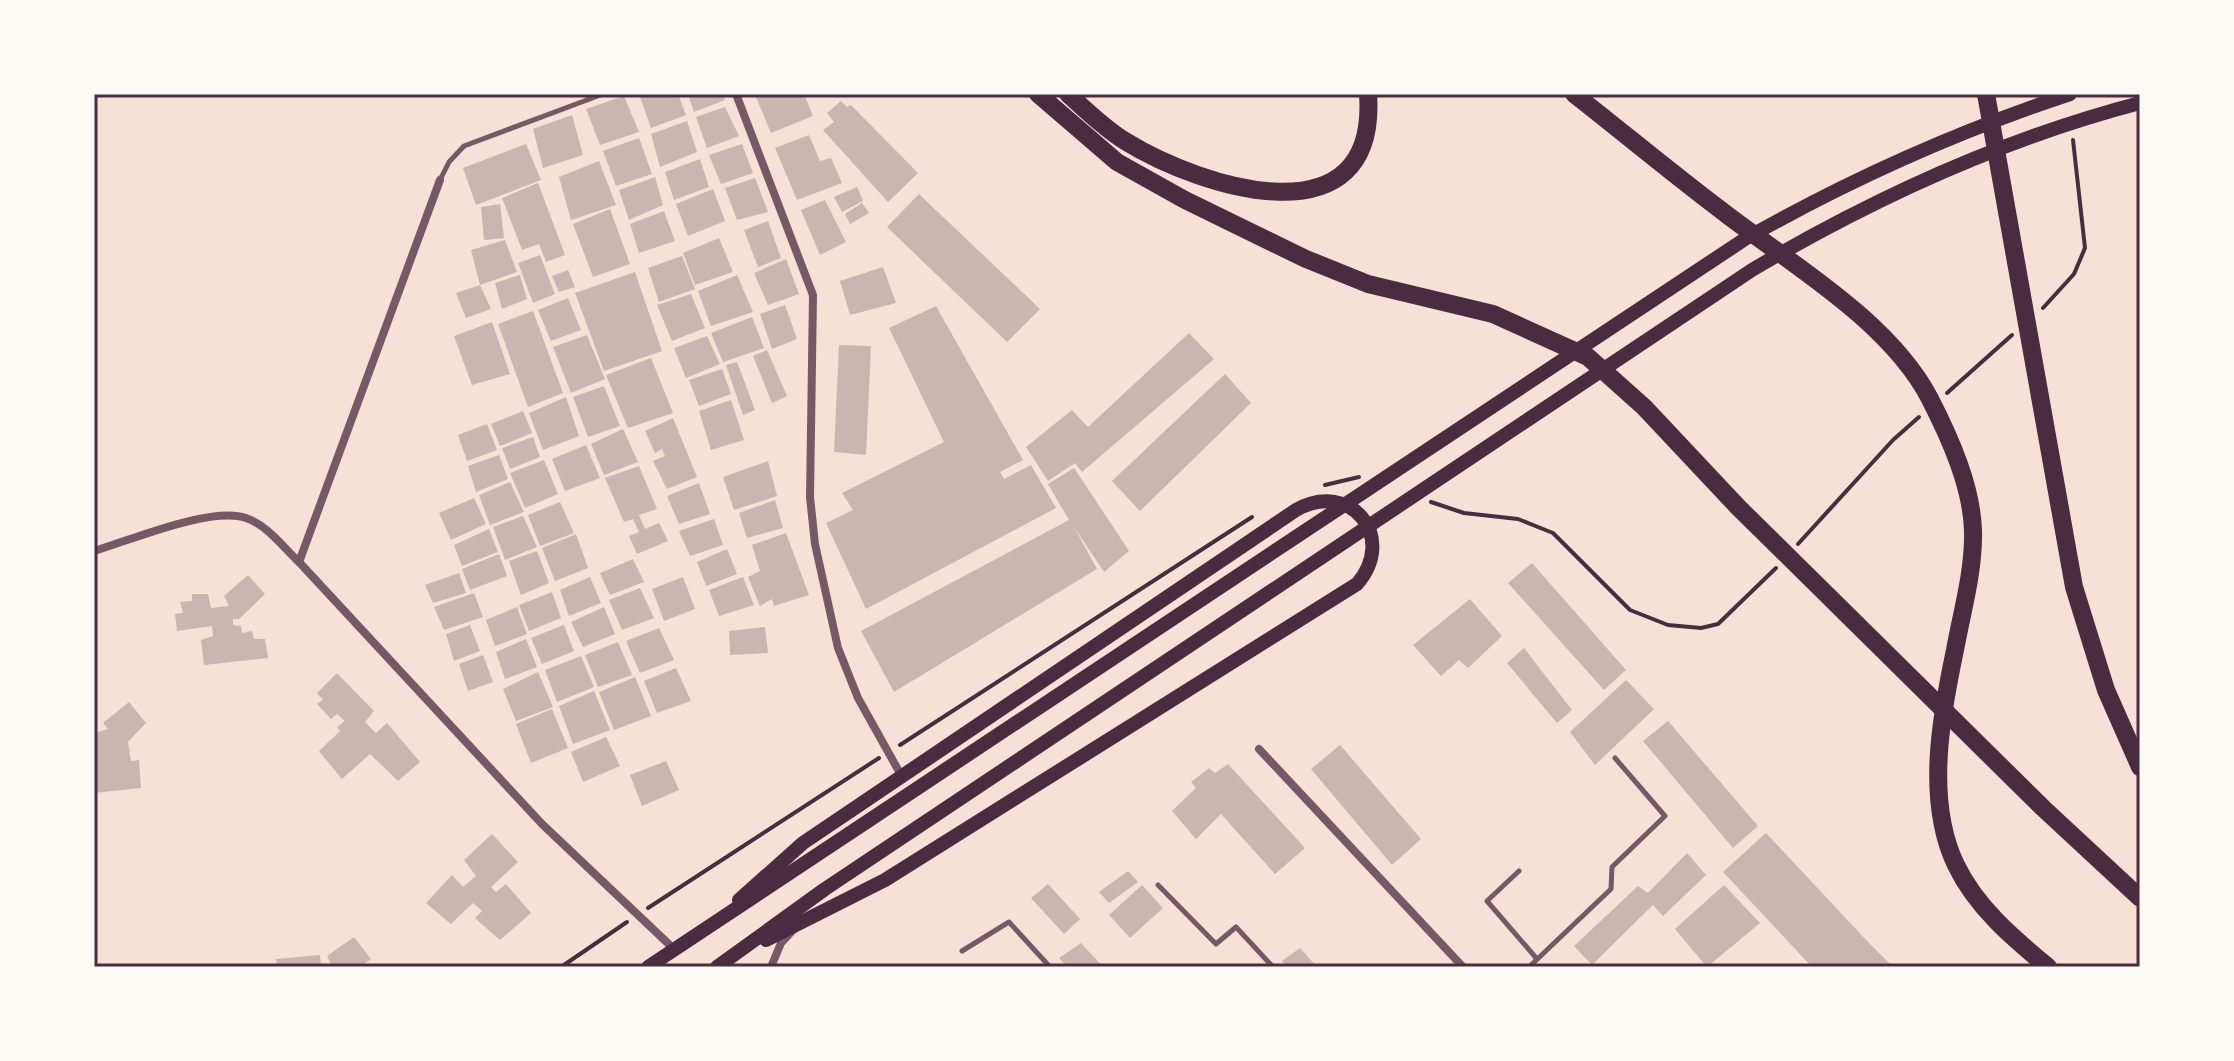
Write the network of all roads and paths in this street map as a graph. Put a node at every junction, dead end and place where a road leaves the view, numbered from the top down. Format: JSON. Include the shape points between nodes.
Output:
{"nodes":[{"id":1,"x":603,"y":94,"type":"edge"},
{"id":2,"x":736,"y":94,"type":"edge"},
{"id":3,"x":1038,"y":94,"type":"edge"},
{"id":4,"x":1068,"y":94,"type":"edge"},
{"id":5,"x":1368,"y":94,"type":"edge"},
{"id":6,"x":1574,"y":94,"type":"edge"},
{"id":7,"x":1986,"y":94,"type":"edge"},
{"id":8,"x":2070,"y":94,"type":"edge"},
{"id":9,"x":2140,"y":103,"type":"edge"},
{"id":10,"x":2072,"y":125,"type":"dead end"},
{"id":11,"x":440,"y":180,"type":"joint"},
{"id":12,"x":2029,"y":310,"type":"junction"},
{"id":13,"x":2026,"y":334,"type":"junction"},
{"id":14,"x":1941,"y":398,"type":"dead end"},
{"id":15,"x":1929,"y":409,"type":"dead end"},
{"id":16,"x":1368,"y":480,"type":"dead end"},
{"id":17,"x":1324,"y":485,"type":"dead end"},
{"id":18,"x":1423,"y":499,"type":"dead end"},
{"id":19,"x":1253,"y":516,"type":"dead end"},
{"id":20,"x":94,"y":551,"type":"edge"},
{"id":21,"x":1787,"y":555,"type":"dead end"},
{"id":22,"x":299,"y":562,"type":"junction"},
{"id":23,"x":1777,"y":566,"type":"dead end"},
{"id":24,"x":1259,"y":749,"type":"dead end"},
{"id":25,"x":888,"y":752,"type":"junction"},
{"id":26,"x":1615,"y":758,"type":"dead end"},
{"id":27,"x":2140,"y":767,"type":"edge"},
{"id":28,"x":901,"y":775,"type":"junction"},
{"id":29,"x":1519,"y":871,"type":"dead end"},
{"id":30,"x":1158,"y":885,"type":"dead end"},
{"id":31,"x":2140,"y":898,"type":"edge"},
{"id":32,"x":638,"y":914,"type":"junction"},
{"id":33,"x":716,"y":923,"type":"junction"},
{"id":34,"x":798,"y":924,"type":"junction"},
{"id":35,"x":675,"y":950,"type":"junction"},
{"id":36,"x":962,"y":951,"type":"dead end"},
{"id":37,"x":733,"y":956,"type":"junction"},
{"id":38,"x":1537,"y":959,"type":"junction"},
{"id":39,"x":561,"y":967,"type":"edge"},
{"id":40,"x":648,"y":967,"type":"edge"},
{"id":41,"x":717,"y":967,"type":"edge"},
{"id":42,"x":771,"y":967,"type":"edge"},
{"id":43,"x":1050,"y":967,"type":"edge"},
{"id":44,"x":1273,"y":967,"type":"edge"},
{"id":45,"x":1463,"y":967,"type":"edge"},
{"id":46,"x":1529,"y":967,"type":"edge"},
{"id":47,"x":2048,"y":967,"type":"edge"}],
"edges":[{"from":1,"to":11,"type":"lane","via":[[464,146]]},
{"from":2,"to":25,"type":"street","via":[[813,295],[810,497],[815,544],[843,665]]},
{"from":3,"to":31,"type":"highway","via":[[1127,167],[1306,259],[1368,284],[1493,314],[1588,357]]},
{"from":4,"to":5,"type":"highway","via":[[1124,140],[1157,158],[1231,185],[1276,193],[1315,188],[1347,170],[1370,125]]},
{"from":6,"to":47,"type":"highway","via":[[1870,325],[1922,385],[1970,500],[1973,530],[1943,714],[1943,816],[1955,863],[1967,884],[2013,939]]},
{"from":7,"to":12,"type":"highway"},
{"from":8,"to":33,"type":"main road","via":[[1938,141],[1745,239]]},
{"from":9,"to":37,"type":"main road","via":[[1977,156],[1863,208],[1752,270],[825,889]]},
{"from":10,"to":12,"type":"path","via":[[2085,248],[2074,274]]},
{"from":11,"to":22,"type":"street"},
{"from":12,"to":13,"type":"highway"},
{"from":13,"to":14,"type":"path"},
{"from":13,"to":27,"type":"highway","via":[[2074,587],[2106,690]]},
{"from":15,"to":21,"type":"path","via":[[1893,440]]},
{"from":16,"to":17,"type":"path","via":[[1354,475]]},
{"from":18,"to":23,"type":"path","via":[[1464,513],[1518,519],[1553,533],[1630,610],[1668,625],[1718,624]]},
{"from":19,"to":25,"type":"path"},
{"from":20,"to":22,"type":"street","via":[[234,515],[255,522]]},
{"from":22,"to":32,"type":"street","via":[[542,824]]},
{"from":24,"to":45,"type":"street"},
{"from":25,"to":28,"type":"street"},
{"from":25,"to":32,"type":"path"},
{"from":26,"to":38,"type":"lane","via":[[1665,816],[1612,867],[1611,889]]},
{"from":28,"to":33,"type":"main road","via":[[803,843]]},
{"from":28,"to":34,"type":"main road","via":[[1307,504],[1343,504],[1369,528],[1371,564],[1357,584],[885,880]]},
{"from":29,"to":38,"type":"lane","via":[[1487,901]]},
{"from":30,"to":44,"type":"lane","via":[[1216,944],[1236,927]]},
{"from":32,"to":35,"type":"street"},
{"from":32,"to":39,"type":"path"},
{"from":33,"to":35,"type":"main road"},
{"from":34,"to":37,"type":"main road"},
{"from":34,"to":42,"type":"street","via":[[781,943]]},
{"from":35,"to":40,"type":"main road"},
{"from":36,"to":43,"type":"lane","via":[[1009,922]]},
{"from":37,"to":41,"type":"main road"},
{"from":38,"to":46,"type":"lane"}]}
